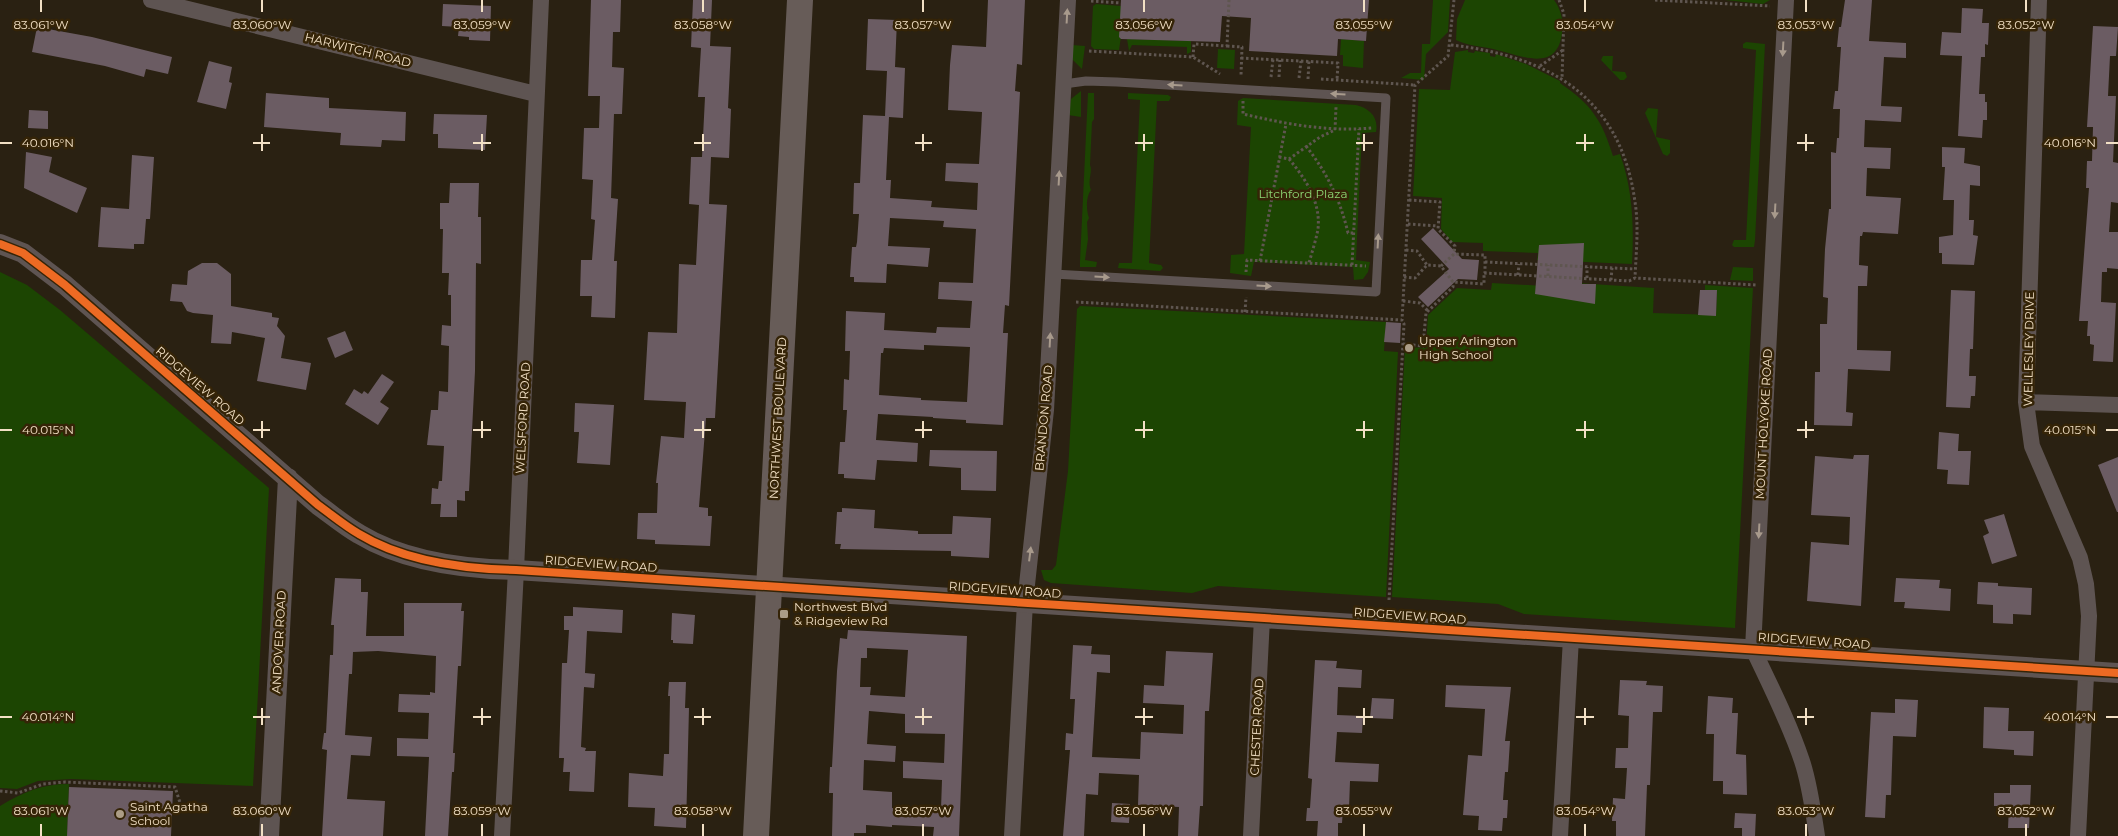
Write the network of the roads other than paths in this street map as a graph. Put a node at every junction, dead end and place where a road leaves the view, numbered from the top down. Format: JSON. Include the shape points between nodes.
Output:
{"nodes":[{"id":1,"x":151,"y":0,"type":"edge"},
{"id":2,"x":541,"y":0,"type":"edge"},
{"id":3,"x":800,"y":0,"type":"edge"},
{"id":4,"x":1068,"y":0,"type":"edge"},
{"id":5,"x":2039,"y":0,"type":"edge"},
{"id":6,"x":1778,"y":3,"type":"edge"},
{"id":7,"x":1064,"y":84,"type":"junction"},
{"id":8,"x":536,"y":94,"type":"junction"},
{"id":9,"x":0,"y":244,"type":"edge"},
{"id":10,"x":1054,"y":274,"type":"junction"},
{"id":11,"x":2026,"y":402,"type":"junction"},
{"id":12,"x":2118,"y":405,"type":"edge"},
{"id":13,"x":288,"y":478,"type":"junction"},
{"id":14,"x":516,"y":570,"type":"junction"},
{"id":15,"x":769,"y":587,"type":"junction"},
{"id":16,"x":1025,"y":603,"type":"junction"},
{"id":17,"x":1262,"y":618,"type":"junction"},
{"id":18,"x":1570,"y":638,"type":"junction"},
{"id":19,"x":1753,"y":648,"type":"junction"},
{"id":20,"x":2086,"y":671,"type":"junction"},
{"id":21,"x":2118,"y":673,"type":"edge"},
{"id":22,"x":269,"y":836,"type":"edge"},
{"id":23,"x":502,"y":836,"type":"edge"},
{"id":24,"x":756,"y":836,"type":"edge"},
{"id":25,"x":1012,"y":836,"type":"edge"},
{"id":26,"x":1251,"y":836,"type":"edge"},
{"id":27,"x":1560,"y":836,"type":"edge"},
{"id":28,"x":1817,"y":836,"type":"edge"},
{"id":29,"x":2078,"y":836,"type":"edge"}],
"edges":[{"from":1,"to":8,"type":"street","name":"HARWITCH ROAD"},
{"from":2,"to":8,"type":"street","name":"WELSFORD ROAD"},
{"from":3,"to":15,"type":"main road","name":"NORTHWEST BOULEVARD"},
{"from":7,"to":4,"type":"street","name":"BRANDON ROAD","one_way":true},
{"from":5,"to":11,"type":"street","name":"WELLESLEY DRIVE"},
{"from":6,"to":19,"type":"street","name":"MOUNT HOLYOKE ROAD","one_way":true},
{"from":10,"to":7,"type":"street","name":"BRANDON ROAD","one_way":true},
{"from":10,"to":7,"type":"lane","one_way":true,"via":[[1376,292],[1385,127],[1386,98],[1116,82]]},
{"from":8,"to":14,"type":"street","name":"WELSFORD ROAD"},
{"from":9,"to":13,"type":"street","name":"RIDGEVIEW ROAD","via":[[23,254],[65,285]]},
{"from":16,"to":10,"type":"street","name":"BRANDON ROAD","one_way":true,"via":[[1046,410]]},
{"from":11,"to":12,"type":"street"},
{"from":11,"to":20,"type":"street","name":"WELLESLEY DRIVE","via":[[2032,446],[2071,532],[2086,584],[2089,616]]},
{"from":13,"to":14,"type":"street","name":"RIDGEVIEW ROAD","via":[[318,505],[378,544],[440,563]]},
{"from":13,"to":22,"type":"street","name":"ANDOVER ROAD"},
{"from":14,"to":15,"type":"street","name":"RIDGEVIEW ROAD"},
{"from":14,"to":23,"type":"street","name":"WELSFORD ROAD"},
{"from":15,"to":16,"type":"street","name":"RIDGEVIEW ROAD"},
{"from":15,"to":24,"type":"main road","name":"NORTHWEST BOULEVARD"},
{"from":16,"to":17,"type":"street","name":"RIDGEVIEW ROAD"},
{"from":16,"to":25,"type":"street","name":"BRANDON ROAD"},
{"from":17,"to":18,"type":"street","name":"RIDGEVIEW ROAD"},
{"from":17,"to":26,"type":"street","name":"CHESTER ROAD"},
{"from":18,"to":19,"type":"street","name":"RIDGEVIEW ROAD"},
{"from":18,"to":27,"type":"street"},
{"from":19,"to":20,"type":"street","name":"RIDGEVIEW ROAD"},
{"from":19,"to":28,"type":"street","name":"MOUNT HOLYOKE ROAD","via":[[1802,761]]},
{"from":20,"to":21,"type":"street","name":"RIDGEVIEW ROAD"},
{"from":20,"to":29,"type":"street","name":"WELLESLEY DRIVE"}]}
